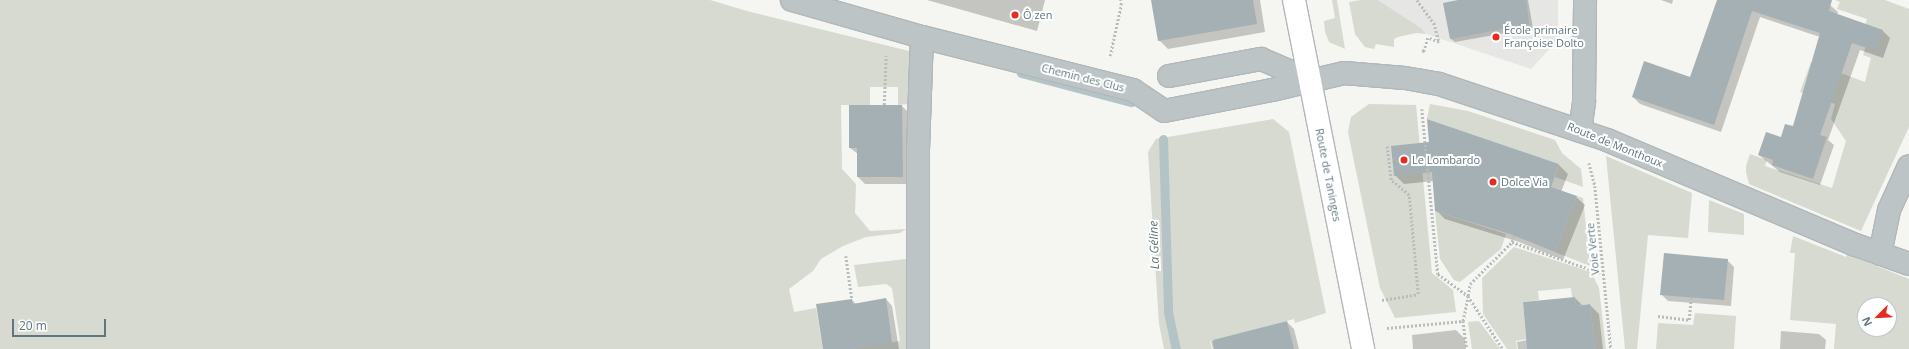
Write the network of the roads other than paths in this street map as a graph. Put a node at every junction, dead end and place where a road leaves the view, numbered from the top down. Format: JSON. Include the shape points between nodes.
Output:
{"nodes":[{"id":1,"x":792,"y":0,"type":"edge"},
{"id":2,"x":1294,"y":0,"type":"edge"},
{"id":3,"x":1585,"y":0,"type":"edge"},
{"id":4,"x":922,"y":37,"type":"junction"},
{"id":5,"x":1169,"y":76,"type":"dead end"},
{"id":6,"x":1310,"y":80,"type":"junction"},
{"id":7,"x":1580,"y":131,"type":"junction"},
{"id":8,"x":1909,"y":166,"type":"edge"},
{"id":9,"x":1880,"y":254,"type":"junction"},
{"id":10,"x":1909,"y":264,"type":"edge"},
{"id":11,"x":918,"y":349,"type":"edge"},
{"id":12,"x":1363,"y":349,"type":"edge"}],
"edges":[{"from":1,"to":4,"type":"street","name":"Chemin des Clus"},
{"from":2,"to":6,"type":"main road","name":"Route de Taninges"},
{"from":3,"to":7,"type":"street","via":[[1584,101]]},
{"from":4,"to":6,"type":"street","name":"Chemin des Clus","via":[[1132,90],[1164,111],[1279,89]]},
{"from":4,"to":11,"type":"street","via":[[918,164]]},
{"from":5,"to":6,"type":"street","via":[[1261,59]]},
{"from":6,"to":7,"type":"street","name":"Route de Monthoux","via":[[1353,73],[1419,80],[1439,84]]},
{"from":6,"to":12,"type":"main road","name":"Route de Taninges"},
{"from":7,"to":9,"type":"street","name":"Route de Monthoux"},
{"from":8,"to":9,"type":"street","via":[[1889,210]]},
{"from":9,"to":10,"type":"street","name":"Route de Monthoux"}]}
